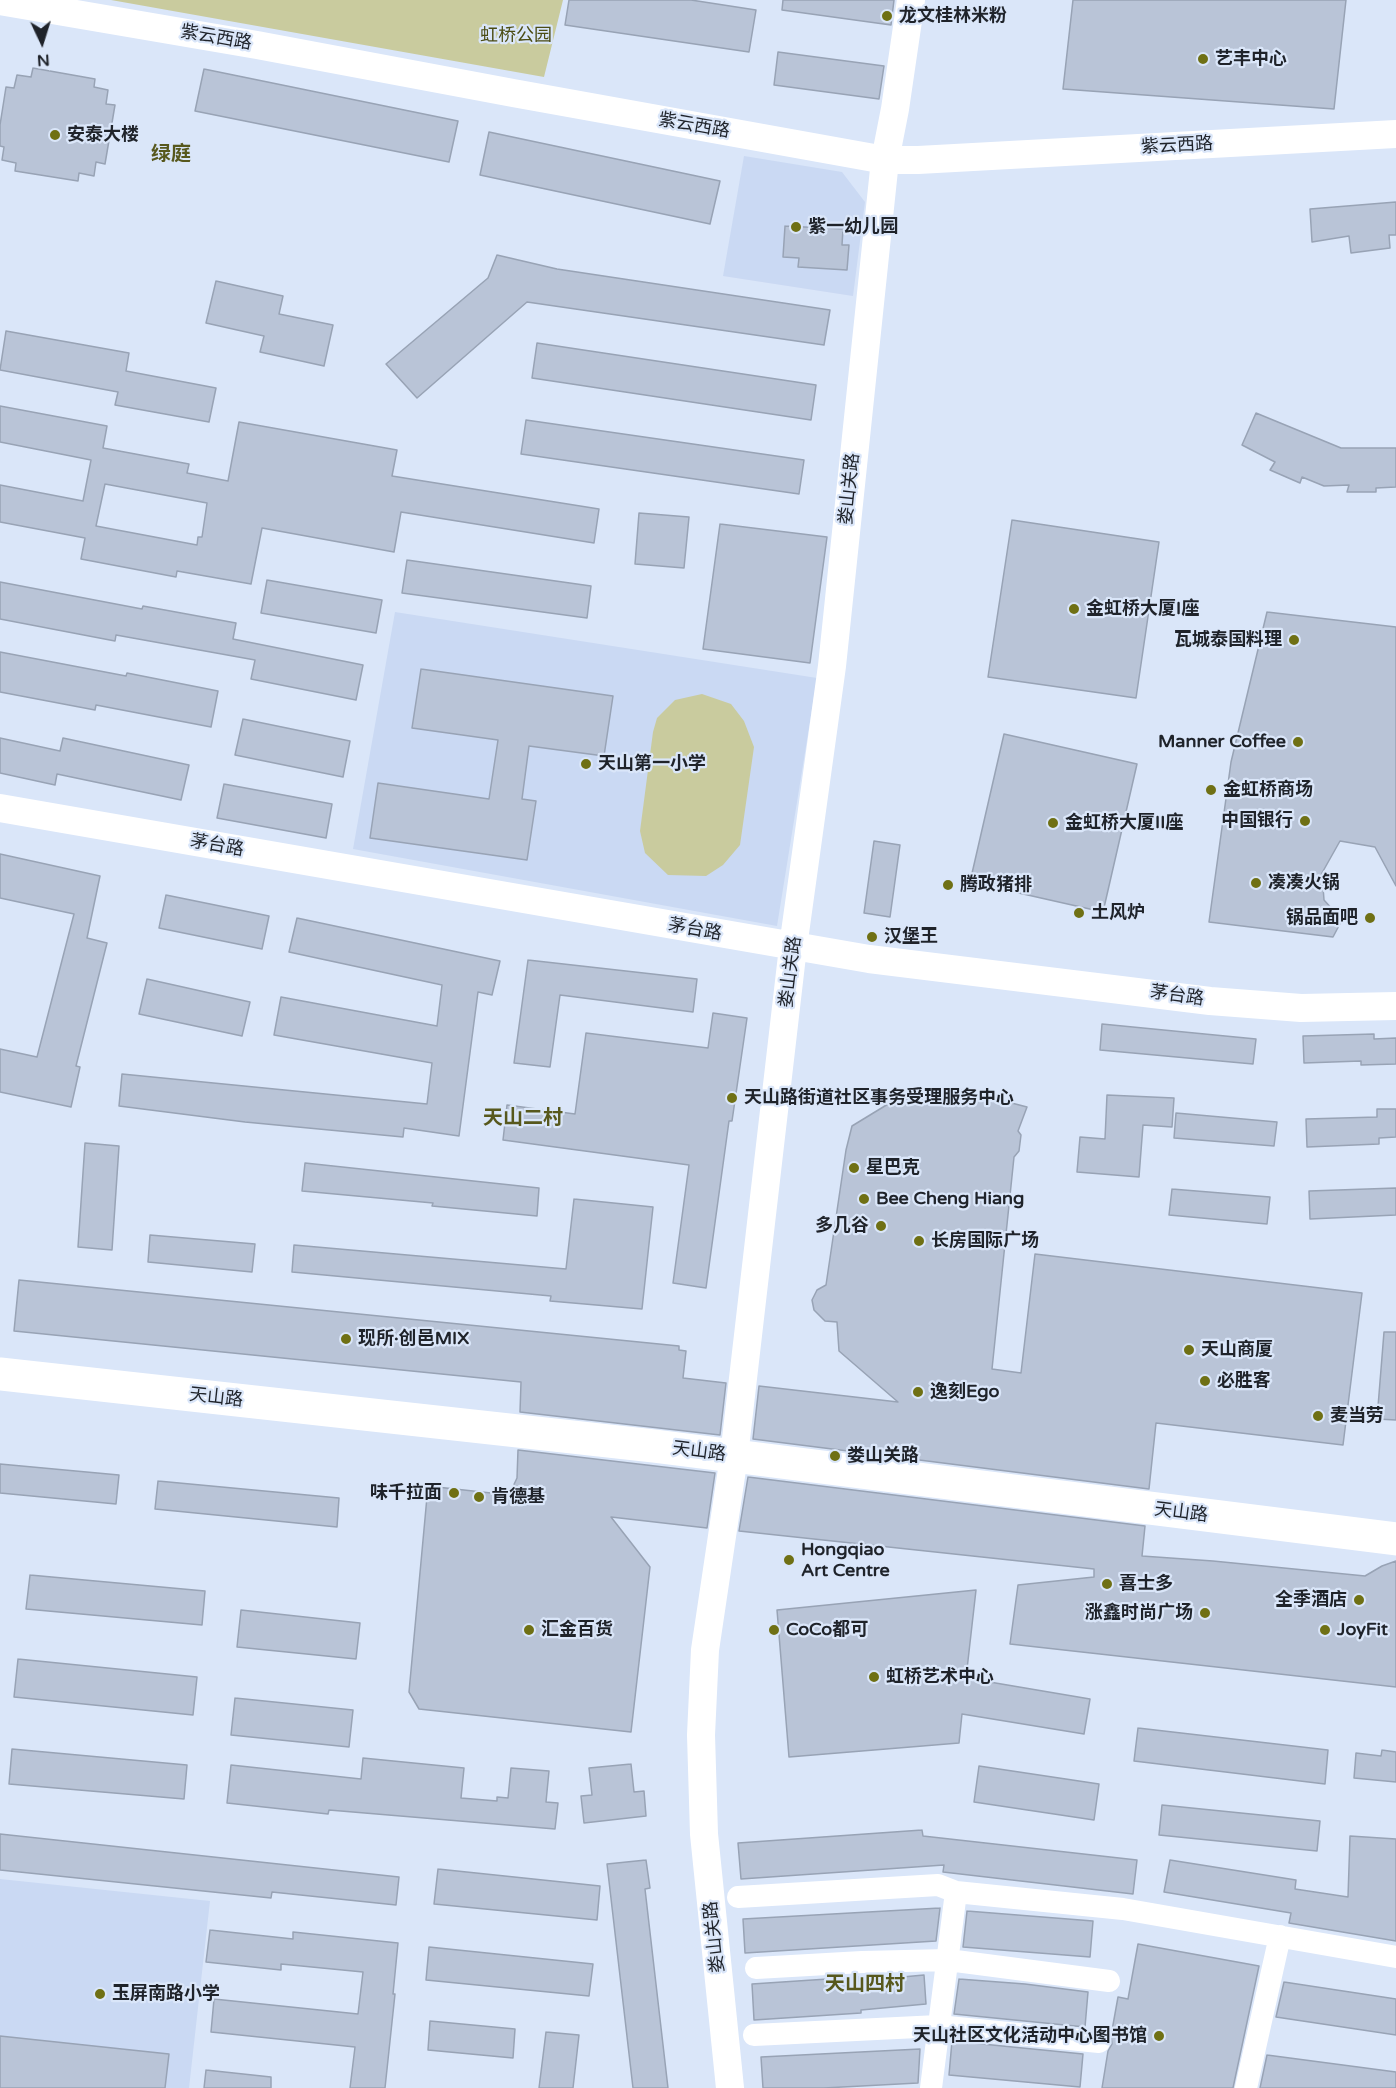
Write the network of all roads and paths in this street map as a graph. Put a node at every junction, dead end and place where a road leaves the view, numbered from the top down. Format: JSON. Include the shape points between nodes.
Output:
{"nodes":[{"id":1,"x":911,"y":0,"type":"edge"},
{"id":2,"x":0,"y":1,"type":"edge"},
{"id":3,"x":1396,"y":134,"type":"edge"},
{"id":4,"x":885,"y":160,"type":"junction"},
{"id":5,"x":0,"y":808,"type":"edge"},
{"id":6,"x":793,"y":947,"type":"junction"},
{"id":7,"x":1396,"y":1006,"type":"edge"},
{"id":8,"x":0,"y":1374,"type":"edge"},
{"id":9,"x":734,"y":1456,"type":"junction"},
{"id":10,"x":1396,"y":1539,"type":"edge"},
{"id":11,"x":956,"y":1892,"type":"junction"},
{"id":12,"x":738,"y":1898,"type":"dead end"},
{"id":13,"x":1280,"y":1936,"type":"junction"},
{"id":14,"x":1396,"y":1957,"type":"edge"},
{"id":15,"x":948,"y":1960,"type":"junction"},
{"id":16,"x":756,"y":1968,"type":"dead end"},
{"id":17,"x":1109,"y":1980,"type":"dead end"},
{"id":18,"x":938,"y":2026,"type":"junction"},
{"id":19,"x":754,"y":2035,"type":"dead end"},
{"id":20,"x":1099,"y":2042,"type":"dead end"},
{"id":21,"x":730,"y":2088,"type":"edge"},
{"id":22,"x":931,"y":2088,"type":"edge"},
{"id":23,"x":1246,"y":2088,"type":"edge"}],
"edges":[{"from":1,"to":4,"type":"street","name":"娄山关路"},
{"from":2,"to":4,"type":"street","name":"紫云西路"},
{"from":3,"to":4,"type":"street","name":"紫云西路"},
{"from":4,"to":6,"type":"street","name":"娄山关路","via":[[832,666]]},
{"from":5,"to":6,"type":"street","name":"茅台路"},
{"from":6,"to":7,"type":"street","name":"茅台路","via":[[1210,1001],[1301,1008]]},
{"from":6,"to":9,"type":"street","name":"娄山关路"},
{"from":8,"to":9,"type":"main road","name":"天山路"},
{"from":9,"to":10,"type":"main road","name":"天山路"},
{"from":9,"to":21,"type":"street","name":"娄山关路","via":[[705,1650],[701,1736],[704,1834]]},
{"from":11,"to":12,"type":"street","via":[[938,1885]]},
{"from":11,"to":13,"type":"street","via":[[1123,1909]]},
{"from":11,"to":15,"type":"street"},
{"from":13,"to":14,"type":"street"},
{"from":13,"to":23,"type":"street"},
{"from":15,"to":16,"type":"street"},
{"from":15,"to":17,"type":"street"},
{"from":15,"to":18,"type":"street"},
{"from":18,"to":19,"type":"street"},
{"from":18,"to":20,"type":"street"},
{"from":18,"to":22,"type":"street"}]}
